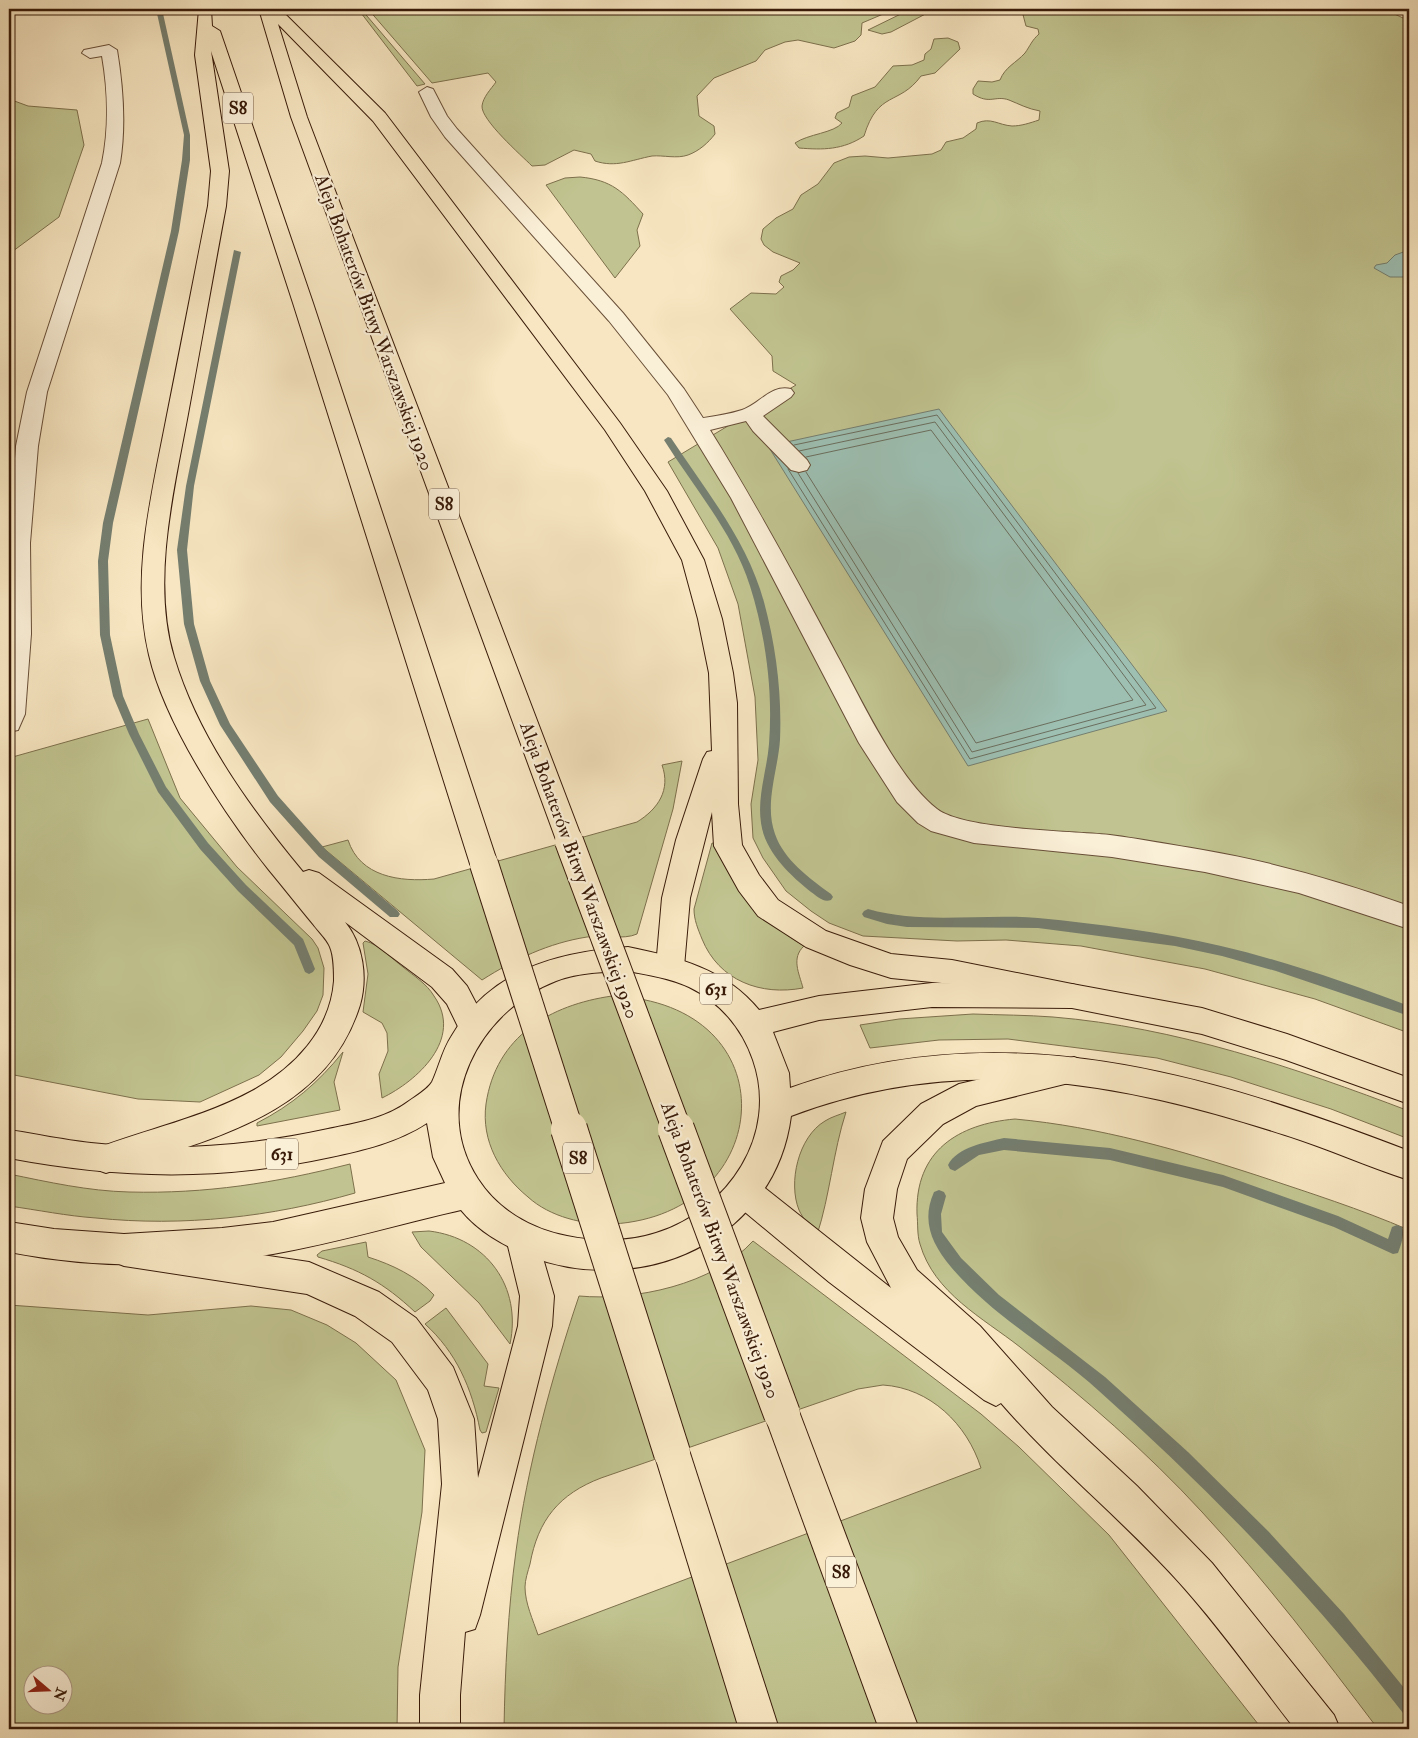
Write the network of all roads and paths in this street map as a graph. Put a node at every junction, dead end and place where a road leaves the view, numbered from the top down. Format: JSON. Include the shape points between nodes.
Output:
{"nodes":[{"id":1,"x":266,"y":9,"type":"edge"},
{"id":2,"x":272,"y":9,"type":"edge"},
{"id":3,"x":205,"y":10,"type":"edge"},
{"id":4,"x":90,"y":53,"type":"dead end"},
{"id":5,"x":427,"y":92,"type":"dead end"},
{"id":6,"x":784,"y":393,"type":"dead end"},
{"id":7,"x":751,"y":414,"type":"junction"},
{"id":8,"x":698,"y":426,"type":"junction"},
{"id":9,"x":799,"y":465,"type":"dead end"},
{"id":10,"x":9,"y":722,"type":"edge"},
{"id":11,"x":722,"y":738,"type":"junction"},
{"id":12,"x":273,"y":855,"type":"junction"},
{"id":13,"x":1409,"y":918,"type":"edge"},
{"id":14,"x":670,"y":967,"type":"junction"},
{"id":15,"x":1072,"y":996,"type":"junction"},
{"id":16,"x":753,"y":1024,"type":"junction"},
{"id":17,"x":473,"y":1026,"type":"junction"},
{"id":18,"x":1074,"y":1070,"type":"junction"},
{"id":19,"x":1409,"y":1091,"type":"edge"},
{"id":20,"x":444,"y":1092,"type":"junction"},
{"id":21,"x":778,"y":1107,"type":"junction"},
{"id":22,"x":9,"y":1144,"type":"edge"},
{"id":23,"x":106,"y":1159,"type":"junction"},
{"id":24,"x":1409,"y":1166,"type":"edge"},
{"id":25,"x":745,"y":1192,"type":"junction"},
{"id":26,"x":468,"y":1193,"type":"junction"},
{"id":27,"x":9,"y":1236,"type":"edge"},
{"id":28,"x":522,"y":1238,"type":"junction"},
{"id":29,"x":124,"y":1250,"type":"junction"},
{"id":30,"x":1040,"y":1420,"type":"junction"},
{"id":31,"x":440,"y":1712,"type":"edge"},
{"id":32,"x":759,"y":1729,"type":"edge"},
{"id":33,"x":899,"y":1729,"type":"edge"},
{"id":34,"x":1320,"y":1729,"type":"edge"}],
"edges":[{"from":1,"to":33,"type":"main road","name":"Aleja Bohaterów Bitwy Warszawskiej 1920","number":"S8","bridge":true,"via":[[299,117]]},
{"from":2,"to":11,"type":"main road","via":[[379,117],[613,427],[656,491],[693,560],[702,588],[721,673],[724,703]]},
{"from":3,"to":12,"type":"main road","via":[[203,55],[220,171],[217,206],[156,529],[153,599],[161,655],[178,704],[217,776]]},
{"from":3,"to":32,"type":"main road","number":"S8","bridge":true,"via":[[484,864]]},
{"from":4,"to":10,"type":"lane","via":[[109,50],[115,142],[104,188],[37,392],[26,446],[19,543],[19,634]]},
{"from":5,"to":8,"type":"lane","via":[[451,133],[616,317],[677,393]]},
{"from":6,"to":7,"type":"lane"},
{"from":7,"to":8,"type":"lane"},
{"from":7,"to":9,"type":"lane"},
{"from":8,"to":13,"type":"lane","via":[[742,498],[868,736],[906,795],[927,816],[940,824],[974,833],[1112,846],[1205,861],[1299,882]]},
{"from":11,"to":14,"type":"main road","via":[[690,840],[676,898]]},
{"from":11,"to":15,"type":"main road","via":[[728,846],[768,908],[816,939],[860,958]]},
{"from":12,"to":17,"type":"main road","via":[[442,978],[457,996]]},
{"from":12,"to":23,"type":"main road","via":[[344,942],[350,990],[338,1028],[319,1055],[287,1087],[240,1113]]},
{"from":14,"to":16,"type":"main road","number":"631","via":[[702,980],[730,999]]},
{"from":14,"to":17,"type":"main road","number":"631","via":[[628,959],[584,962],[542,974],[504,996]]},
{"from":15,"to":16,"type":"main road","via":[[932,994],[829,1007]]},
{"from":15,"to":19,"type":"main road","via":[[1202,1021],[1287,1047]]},
{"from":16,"to":21,"type":"main road","number":"631","via":[[772,1063]]},
{"from":17,"to":20,"type":"main road","number":"631","via":[[454,1057]]},
{"from":18,"to":21,"type":"main road","via":[[1013,1066],[919,1070],[847,1083]]},
{"from":18,"to":24,"type":"main road","via":[[1193,1093],[1306,1128]]},
{"from":18,"to":30,"type":"main road","via":[[970,1094],[932,1114],[894,1151],[881,1189],[877,1218],[883,1242],[905,1281],[968,1338]]},
{"from":20,"to":23,"type":"main road","number":"631","via":[[410,1118],[380,1131],[272,1156],[212,1161]]},
{"from":20,"to":26,"type":"main road","number":"631","via":[[442,1126],[450,1161]]},
{"from":21,"to":25,"type":"main road","number":"631","via":[[768,1151]]},
{"from":22,"to":23,"type":"main road","number":"631"},
{"from":25,"to":28,"type":"main road","number":"631","via":[[710,1224],[666,1246],[617,1256],[567,1254]]},
{"from":25,"to":30,"type":"main road","via":[[841,1271]]},
{"from":26,"to":28,"type":"main road","number":"631","via":[[492,1218]]},
{"from":26,"to":29,"type":"main road","via":[[274,1238]]},
{"from":27,"to":29,"type":"main road","via":[[54,1245]]},
{"from":28,"to":31,"type":"main road","via":[[536,1296],[535,1326]]},
{"from":29,"to":31,"type":"main road","via":[[309,1278],[366,1304],[404,1330],[442,1379],[456,1419],[460,1484]]},
{"from":30,"to":34,"type":"main road","via":[[1124,1498],[1199,1576]]}]}
